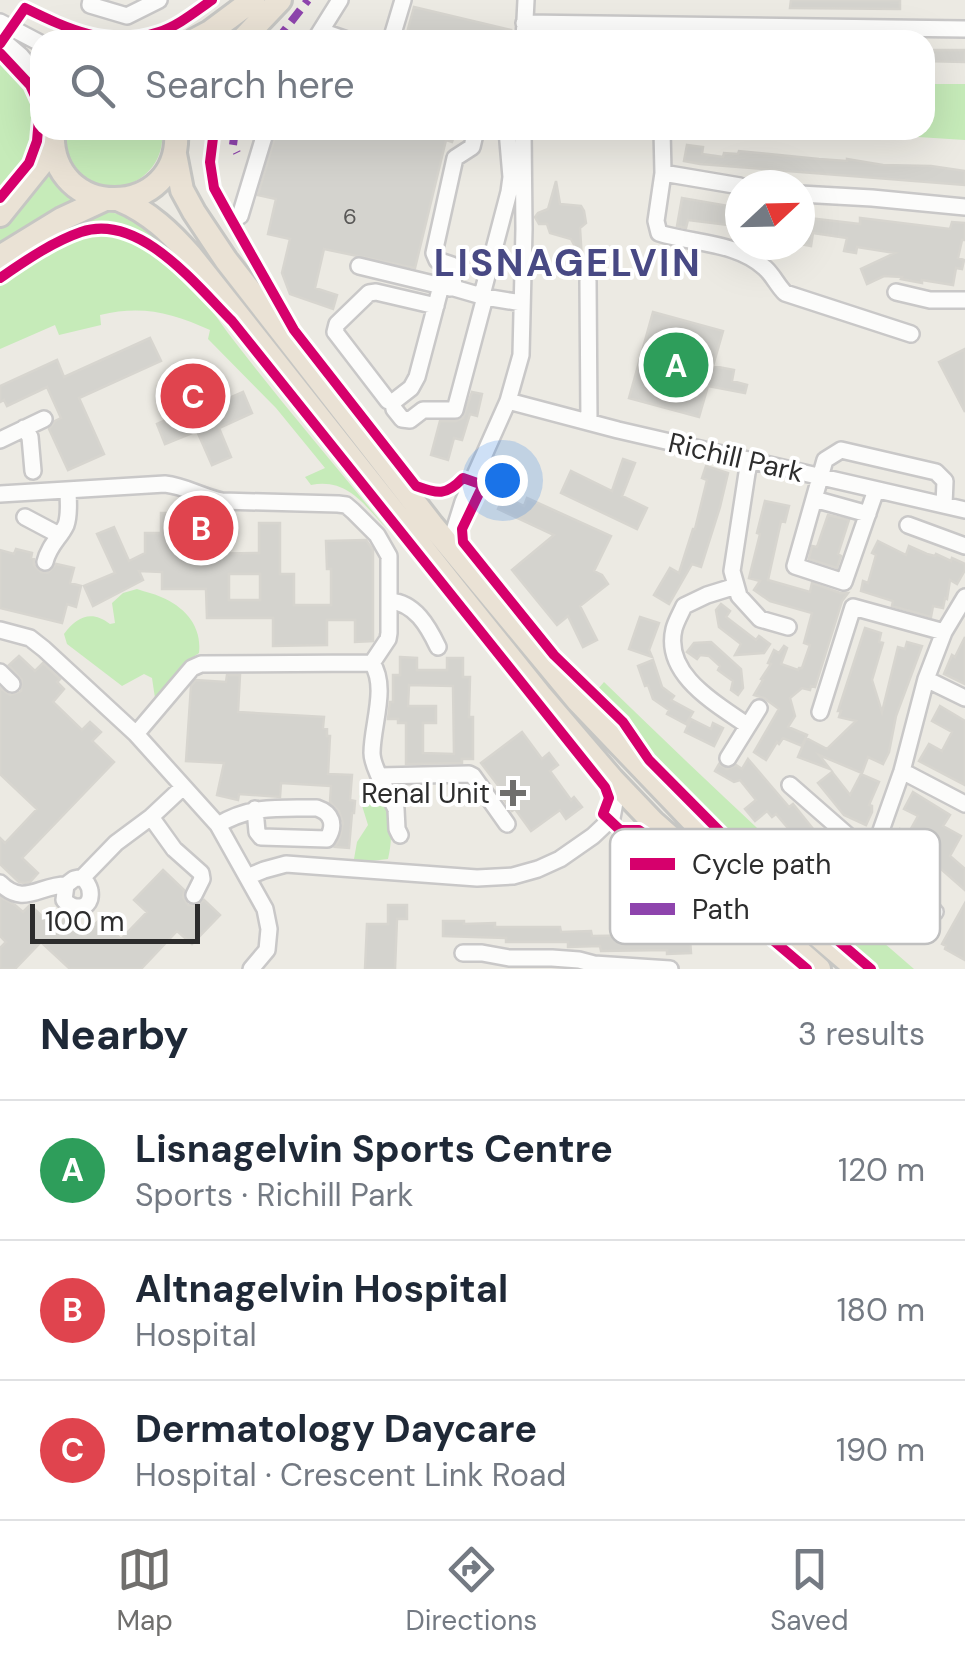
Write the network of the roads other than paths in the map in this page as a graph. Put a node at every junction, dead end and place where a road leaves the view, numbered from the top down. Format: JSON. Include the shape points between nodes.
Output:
{"nodes":[{"id":1,"x":91,"y":0,"type":"edge"},
{"id":2,"x":159,"y":0,"type":"edge"},
{"id":3,"x":253,"y":0,"type":"edge"},
{"id":4,"x":280,"y":0,"type":"edge"},
{"id":5,"x":340,"y":0,"type":"edge"},
{"id":6,"x":404,"y":0,"type":"edge"},
{"id":7,"x":526,"y":0,"type":"edge"},
{"id":8,"x":0,"y":22,"type":"edge"},
{"id":9,"x":965,"y":29,"type":"edge"},
{"id":10,"x":213,"y":30,"type":"edge"},
{"id":11,"x":252,"y":30,"type":"edge"},
{"id":12,"x":321,"y":30,"type":"edge"},
{"id":13,"x":394,"y":30,"type":"edge"},
{"id":14,"x":524,"y":30,"type":"edge"},
{"id":15,"x":818,"y":30,"type":"edge"},
{"id":16,"x":0,"y":38,"type":"edge"},
{"id":17,"x":30,"y":38,"type":"edge"},
{"id":18,"x":30,"y":66,"type":"edge"},
{"id":19,"x":53,"y":140,"type":"edge"},
{"id":20,"x":263,"y":140,"type":"edge"},
{"id":21,"x":474,"y":140,"type":"edge"},
{"id":22,"x":507,"y":140,"type":"edge"},
{"id":23,"x":523,"y":140,"type":"edge"},
{"id":24,"x":662,"y":140,"type":"edge"},
{"id":25,"x":175,"y":142,"type":"edge"},
{"id":26,"x":236,"y":154,"type":"dead end"},
{"id":27,"x":256,"y":160,"type":"junction"},
{"id":28,"x":663,"y":173,"type":"junction"},
{"id":29,"x":725,"y":183,"type":"edge"},
{"id":30,"x":815,"y":195,"type":"edge"},
{"id":31,"x":113,"y":200,"type":"junction"},
{"id":32,"x":965,"y":207,"type":"edge"},
{"id":33,"x":0,"y":216,"type":"edge"},
{"id":34,"x":240,"y":216,"type":"dead end"},
{"id":35,"x":0,"y":258,"type":"edge"},
{"id":36,"x":359,"y":266,"type":"dead end"},
{"id":37,"x":588,"y":281,"type":"dead end"},
{"id":38,"x":447,"y":287,"type":"junction"},
{"id":39,"x":896,"y":292,"type":"dead end"},
{"id":40,"x":484,"y":294,"type":"junction"},
{"id":41,"x":965,"y":300,"type":"edge"},
{"id":42,"x":522,"y":303,"type":"junction"},
{"id":43,"x":436,"y":306,"type":"junction"},
{"id":44,"x":911,"y":334,"type":"dead end"},
{"id":45,"x":508,"y":401,"type":"junction"},
{"id":46,"x":393,"y":402,"type":"junction"},
{"id":47,"x":44,"y":419,"type":"dead end"},
{"id":48,"x":588,"y":422,"type":"junction"},
{"id":49,"x":24,"y":428,"type":"junction"},
{"id":50,"x":0,"y":440,"type":"edge"},
{"id":51,"x":749,"y":460,"type":"junction"},
{"id":52,"x":33,"y":472,"type":"dead end"},
{"id":53,"x":820,"y":477,"type":"junction"},
{"id":54,"x":850,"y":484,"type":"junction"},
{"id":55,"x":68,"y":490,"type":"junction"},
{"id":56,"x":876,"y":490,"type":"junction"},
{"id":57,"x":0,"y":494,"type":"edge"},
{"id":58,"x":814,"y":499,"type":"junction"},
{"id":59,"x":463,"y":502,"type":"junction"},
{"id":60,"x":944,"y":505,"type":"junction"},
{"id":61,"x":844,"y":507,"type":"junction"},
{"id":62,"x":965,"y":510,"type":"edge"},
{"id":63,"x":868,"y":514,"type":"junction"},
{"id":64,"x":25,"y":517,"type":"dead end"},
{"id":65,"x":432,"y":525,"type":"junction"},
{"id":66,"x":908,"y":525,"type":"dead end"},
{"id":67,"x":59,"y":535,"type":"junction"},
{"id":68,"x":965,"y":546,"type":"edge"},
{"id":69,"x":424,"y":550,"type":"junction"},
{"id":70,"x":454,"y":550,"type":"junction"},
{"id":71,"x":45,"y":562,"type":"dead end"},
{"id":72,"x":736,"y":586,"type":"junction"},
{"id":73,"x":965,"y":597,"type":"edge"},
{"id":74,"x":390,"y":601,"type":"junction"},
{"id":75,"x":788,"y":627,"type":"dead end"},
{"id":76,"x":0,"y":630,"type":"edge"},
{"id":77,"x":944,"y":632,"type":"junction"},
{"id":78,"x":438,"y":646,"type":"dead end"},
{"id":79,"x":372,"y":663,"type":"junction"},
{"id":80,"x":926,"y":679,"type":"junction"},
{"id":81,"x":965,"y":698,"type":"edge"},
{"id":82,"x":759,"y":708,"type":"dead end"},
{"id":83,"x":820,"y":712,"type":"dead end"},
{"id":84,"x":748,"y":726,"type":"junction"},
{"id":85,"x":136,"y":734,"type":"junction"},
{"id":86,"x":728,"y":758,"type":"dead end"},
{"id":87,"x":902,"y":772,"type":"junction"},
{"id":88,"x":380,"y":776,"type":"junction"},
{"id":89,"x":790,"y":785,"type":"dead end"},
{"id":90,"x":183,"y":787,"type":"junction"},
{"id":91,"x":626,"y":794,"type":"junction"},
{"id":92,"x":673,"y":800,"type":"junction"},
{"id":93,"x":965,"y":804,"type":"edge"},
{"id":94,"x":255,"y":809,"type":"junction"},
{"id":95,"x":152,"y":817,"type":"junction"},
{"id":96,"x":611,"y":819,"type":"junction"},
{"id":97,"x":653,"y":822,"type":"junction"},
{"id":98,"x":507,"y":824,"type":"dead end"},
{"id":99,"x":218,"y":825,"type":"junction"},
{"id":100,"x":661,"y":829,"type":"edge"},
{"id":101,"x":701,"y":829,"type":"edge"},
{"id":102,"x":841,"y":829,"type":"edge"},
{"id":103,"x":882,"y":829,"type":"edge"},
{"id":104,"x":400,"y":835,"type":"dead end"},
{"id":105,"x":83,"y":876,"type":"junction"},
{"id":106,"x":247,"y":878,"type":"junction"},
{"id":107,"x":0,"y":883,"type":"edge"},
{"id":108,"x":66,"y":885,"type":"junction"},
{"id":109,"x":194,"y":894,"type":"dead end"},
{"id":110,"x":790,"y":944,"type":"edge"},
{"id":111,"x":827,"y":944,"type":"edge"},
{"id":112,"x":463,"y":954,"type":"dead end"},
{"id":113,"x":594,"y":967,"type":"edge"},
{"id":114,"x":254,"y":968,"type":"edge"},
{"id":115,"x":670,"y":969,"type":"edge"},
{"id":116,"x":818,"y":969,"type":"edge"},
{"id":117,"x":856,"y":969,"type":"edge"}],
"edges":[{"from":1,"to":2,"type":"street","via":[[127,16]]},
{"from":3,"to":10,"type":"highway"},
{"from":4,"to":11,"type":"highway"},
{"from":5,"to":12,"type":"street"},
{"from":6,"to":13,"type":"street"},
{"from":7,"to":14,"type":"street"},
{"from":8,"to":17,"type":"street"},
{"from":9,"to":15,"type":"street"},
{"from":16,"to":18,"type":"street"},
{"from":19,"to":31,"type":"highway","via":[[71,182]]},
{"from":19,"to":33,"type":"highway"},
{"from":20,"to":27,"type":"street"},
{"from":21,"to":38,"type":"street","via":[[455,158],[434,253],[452,265]]},
{"from":22,"to":40,"type":"street","via":[[509,192]]},
{"from":23,"to":42,"type":"street"},
{"from":24,"to":28,"type":"street"},
{"from":25,"to":31,"type":"highway","via":[[155,185]]},
{"from":25,"to":65,"type":"highway","via":[[182,190],[226,260]]},
{"from":26,"to":27,"type":"street"},
{"from":27,"to":34,"type":"street"},
{"from":28,"to":29,"type":"street"},
{"from":28,"to":44,"type":"street","via":[[659,233],[738,251],[769,271],[784,293]]},
{"from":30,"to":32,"type":"street"},
{"from":31,"to":35,"type":"highway","via":[[62,219]]},
{"from":31,"to":69,"type":"highway","via":[[137,207],[172,234]]},
{"from":36,"to":38,"type":"street"},
{"from":37,"to":48,"type":"street"},
{"from":38,"to":40,"type":"street"},
{"from":38,"to":43,"type":"street"},
{"from":39,"to":41,"type":"street"},
{"from":40,"to":42,"type":"street"},
{"from":40,"to":46,"type":"street","via":[[455,410],[423,410],[402,419]]},
{"from":42,"to":45,"type":"street","via":[[521,355]]},
{"from":43,"to":46,"type":"street","via":[[417,377]]},
{"from":43,"to":46,"type":"street","via":[[369,293],[338,324],[335,332]]},
{"from":45,"to":48,"type":"street","name":"Richill Park"},
{"from":45,"to":59,"type":"street"},
{"from":47,"to":49,"type":"street"},
{"from":48,"to":51,"type":"street","name":"Richill Park"},
{"from":49,"to":50,"type":"street"},
{"from":49,"to":52,"type":"street"},
{"from":51,"to":53,"type":"street","name":"Richill Park"},
{"from":51,"to":72,"type":"street","via":[[732,571]]},
{"from":53,"to":54,"type":"street","name":"Richill Park"},
{"from":53,"to":58,"type":"street"},
{"from":53,"to":60,"type":"street","via":[[825,460],[841,450],[936,472],[945,481]]},
{"from":54,"to":56,"type":"street","name":"Richill Park"},
{"from":54,"to":61,"type":"street"},
{"from":55,"to":57,"type":"street"},
{"from":55,"to":67,"type":"street","via":[[68,518]]},
{"from":55,"to":74,"type":"street","via":[[163,477],[222,500],[346,505],[385,546]]},
{"from":56,"to":60,"type":"street","name":"Richill Park"},
{"from":56,"to":63,"type":"street"},
{"from":58,"to":61,"type":"street"},
{"from":58,"to":63,"type":"street","via":[[795,566],[844,582]]},
{"from":59,"to":65,"type":"street"},
{"from":59,"to":70,"type":"street"},
{"from":60,"to":62,"type":"street","name":"Richill Park"},
{"from":61,"to":63,"type":"street"},
{"from":64,"to":67,"type":"street"},
{"from":65,"to":69,"type":"street"},
{"from":65,"to":70,"type":"highway"},
{"from":66,"to":68,"type":"street"},
{"from":67,"to":71,"type":"street"},
{"from":69,"to":91,"type":"highway"},
{"from":70,"to":92,"type":"highway","via":[[578,702]]},
{"from":72,"to":75,"type":"street","via":[[760,619]]},
{"from":72,"to":84,"type":"street","via":[[684,606],[674,628],[675,652],[701,693]]},
{"from":73,"to":77,"type":"street"},
{"from":74,"to":78,"type":"street","via":[[413,610]]},
{"from":74,"to":79,"type":"street","via":[[388,639]]},
{"from":76,"to":85,"type":"street","via":[[30,638]]},
{"from":77,"to":80,"type":"street"},
{"from":77,"to":83,"type":"street","via":[[853,607]]},
{"from":79,"to":85,"type":"street","via":[[201,664]]},
{"from":79,"to":88,"type":"street","via":[[378,689],[372,756]]},
{"from":80,"to":81,"type":"street"},
{"from":80,"to":87,"type":"street"},
{"from":82,"to":84,"type":"street"},
{"from":84,"to":86,"type":"street"},
{"from":85,"to":90,"type":"street"},
{"from":87,"to":93,"type":"street"},
{"from":87,"to":103,"type":"street"},
{"from":88,"to":98,"type":"street","via":[[470,774]]},
{"from":88,"to":104,"type":"street"},
{"from":89,"to":102,"type":"street"},
{"from":90,"to":95,"type":"street"},
{"from":90,"to":99,"type":"street"},
{"from":91,"to":92,"type":"street"},
{"from":91,"to":96,"type":"street"},
{"from":91,"to":97,"type":"highway"},
{"from":92,"to":101,"type":"highway"},
{"from":94,"to":94,"type":"street","via":[[318,808],[332,819],[332,831],[328,838],[261,837]]},
{"from":94,"to":99,"type":"street"},
{"from":95,"to":105,"type":"street"},
{"from":95,"to":109,"type":"street","via":[[201,873]]},
{"from":96,"to":97,"type":"street"},
{"from":96,"to":106,"type":"street","via":[[560,859],[512,876],[286,864]]},
{"from":97,"to":100,"type":"highway"},
{"from":99,"to":106,"type":"street"},
{"from":105,"to":108,"type":"street"},
{"from":105,"to":108,"type":"street","via":[[91,893],[86,905],[70,907]]},
{"from":106,"to":114,"type":"street","via":[[270,929],[267,950]]},
{"from":107,"to":108,"type":"street","via":[[27,895]]},
{"from":110,"to":116,"type":"highway"},
{"from":111,"to":117,"type":"highway"},
{"from":112,"to":113,"type":"street","via":[[578,960]]},
{"from":113,"to":115,"type":"street"}]}
